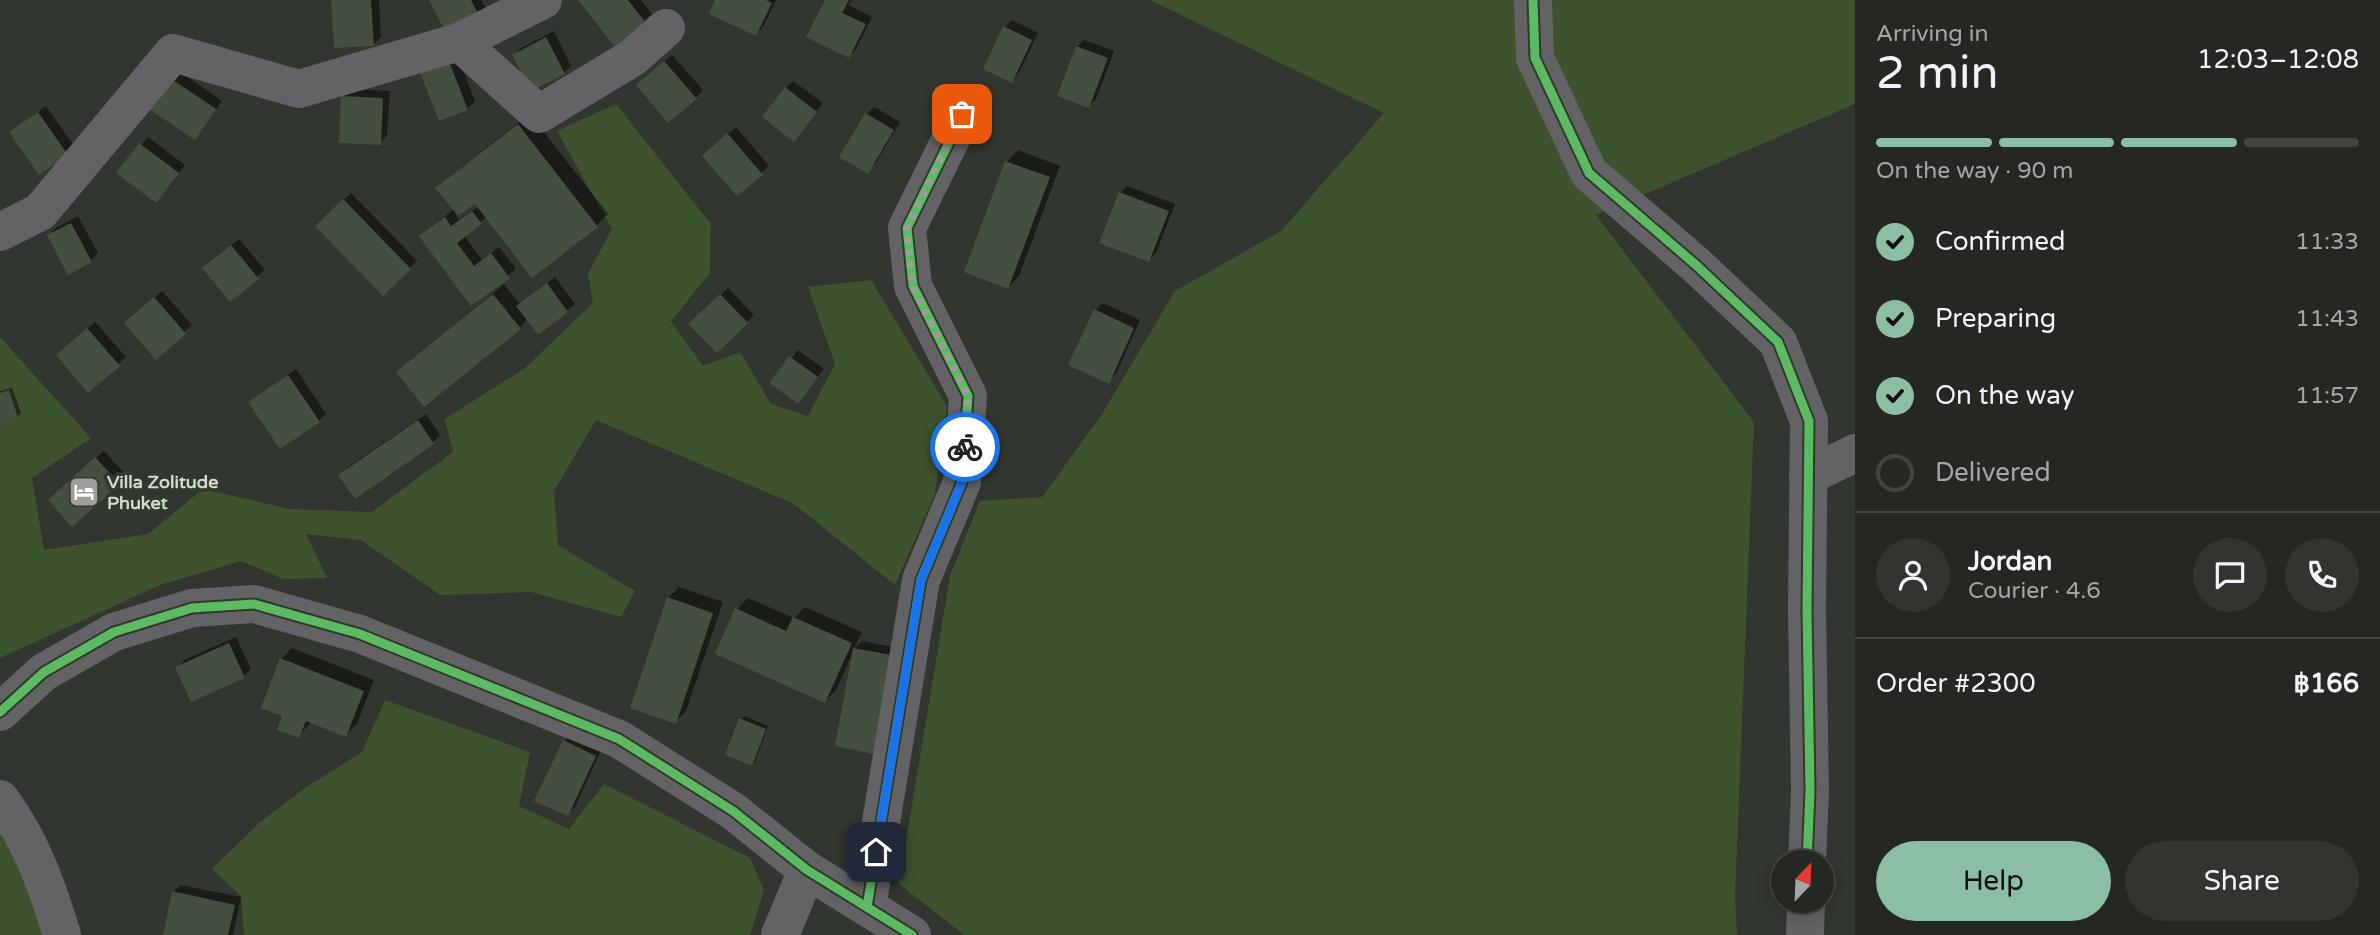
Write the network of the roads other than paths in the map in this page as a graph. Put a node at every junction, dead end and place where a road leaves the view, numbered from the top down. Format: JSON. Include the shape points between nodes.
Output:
{"nodes":[{"id":1,"x":542,"y":0,"type":"edge"},
{"id":2,"x":1533,"y":0,"type":"edge"},
{"id":3,"x":666,"y":28,"type":"dead end"},
{"id":4,"x":459,"y":42,"type":"junction"},
{"id":5,"x":962,"y":114,"type":"dead end"},
{"id":6,"x":0,"y":232,"type":"edge"},
{"id":7,"x":1855,"y":453,"type":"edge"},
{"id":8,"x":1808,"y":476,"type":"junction"},
{"id":9,"x":0,"y":712,"type":"edge"},
{"id":10,"x":0,"y":799,"type":"edge"},
{"id":11,"x":1808,"y":850,"type":"edge"},
{"id":12,"x":807,"y":870,"type":"junction"},
{"id":13,"x":867,"y":907,"type":"junction"},
{"id":14,"x":1806,"y":914,"type":"edge"},
{"id":15,"x":62,"y":935,"type":"edge"},
{"id":16,"x":780,"y":935,"type":"edge"},
{"id":17,"x":912,"y":935,"type":"edge"},
{"id":18,"x":1805,"y":935,"type":"edge"}],
"edges":[{"from":1,"to":4,"type":"street"},
{"from":2,"to":8,"type":"street","via":[[1535,58],[1589,173],[1778,342],[1809,421]]},
{"from":3,"to":4,"type":"street","via":[[632,58],[540,114]]},
{"from":4,"to":6,"type":"street","via":[[299,89],[173,53],[40,212]]},
{"from":5,"to":13,"type":"street","via":[[907,228],[912,286],[968,396],[962,482],[921,580]]},
{"from":7,"to":8,"type":"street"},
{"from":8,"to":11,"type":"street"},
{"from":9,"to":12,"type":"street","via":[[44,672],[114,632],[192,608],[254,604],[360,634],[619,739],[733,811]]},
{"from":10,"to":15,"type":"street","via":[[18,823],[45,879]]},
{"from":12,"to":13,"type":"street"},
{"from":12,"to":16,"type":"street"},
{"from":13,"to":17,"type":"street"},
{"from":14,"to":18,"type":"street"}]}
